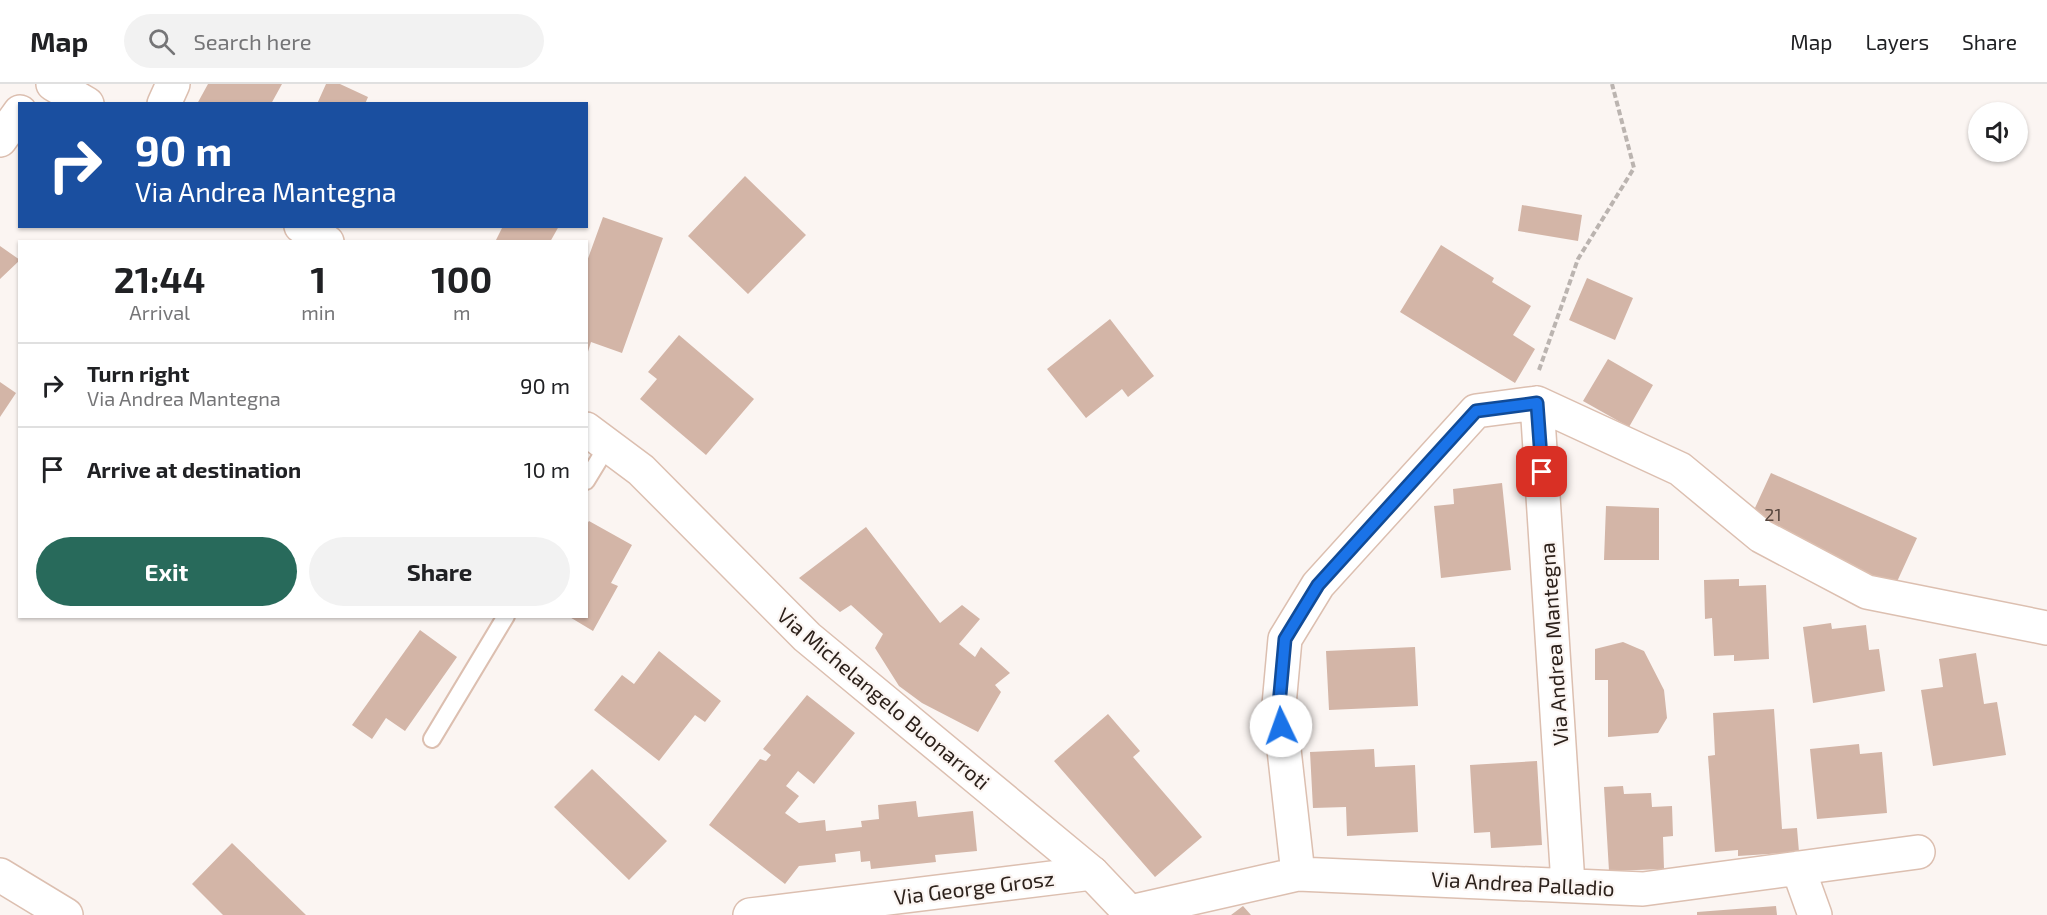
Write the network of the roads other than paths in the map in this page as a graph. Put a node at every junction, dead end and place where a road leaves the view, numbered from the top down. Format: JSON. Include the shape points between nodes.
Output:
{"nodes":[{"id":1,"x":40,"y":84,"type":"edge"},
{"id":2,"x":53,"y":84,"type":"edge"},
{"id":3,"x":173,"y":84,"type":"edge"},
{"id":4,"x":27,"y":102,"type":"edge"},
{"id":5,"x":84,"y":102,"type":"edge"},
{"id":6,"x":165,"y":102,"type":"edge"},
{"id":7,"x":18,"y":115,"type":"edge"},
{"id":8,"x":0,"y":140,"type":"edge"},
{"id":9,"x":304,"y":228,"type":"edge"},
{"id":10,"x":324,"y":240,"type":"edge"},
{"id":11,"x":1532,"y":404,"type":"junction"},
{"id":12,"x":597,"y":437,"type":"edge"},
{"id":13,"x":588,"y":473,"type":"edge"},
{"id":14,"x":505,"y":618,"type":"edge"},
{"id":15,"x":2047,"y":628,"type":"edge"},
{"id":16,"x":432,"y":740,"type":"dead end"},
{"id":17,"x":1918,"y":852,"type":"dead end"},
{"id":18,"x":1798,"y":868,"type":"junction"},
{"id":19,"x":1092,"y":873,"type":"junction"},
{"id":20,"x":1298,"y":874,"type":"junction"},
{"id":21,"x":0,"y":875,"type":"edge"},
{"id":22,"x":1568,"y":884,"type":"junction"},
{"id":23,"x":1131,"y":913,"type":"edge"},
{"id":24,"x":66,"y":915,"type":"edge"},
{"id":25,"x":750,"y":915,"type":"edge"},
{"id":26,"x":1815,"y":915,"type":"edge"}],
"edges":[{"from":1,"to":4,"type":"street"},
{"from":2,"to":5,"type":"street"},
{"from":3,"to":6,"type":"street"},
{"from":7,"to":8,"type":"street"},
{"from":9,"to":10,"type":"street"},
{"from":11,"to":15,"type":"street","via":[[1680,469],[1761,536],[1867,592]]},
{"from":11,"to":20,"type":"street","via":[[1476,411],[1318,585],[1285,639],[1279,705]]},
{"from":11,"to":22,"type":"street","name":"Via Andrea Mantegna"},
{"from":12,"to":13,"type":"lane"},
{"from":12,"to":19,"type":"street","name":"Via Michelangelo Buonarroti","via":[[641,470],[807,637]]},
{"from":14,"to":16,"type":"lane"},
{"from":17,"to":18,"type":"street","name":"Via Andrea Palladio"},
{"from":18,"to":22,"type":"street","name":"Via Andrea Palladio","via":[[1643,889]]},
{"from":18,"to":26,"type":"street"},
{"from":19,"to":23,"type":"street","name":"Via Michelangelo Buonarroti"},
{"from":19,"to":25,"type":"street","name":"Via George Grosz"},
{"from":20,"to":22,"type":"street","name":"Via Andrea Palladio"},
{"from":20,"to":23,"type":"street","name":"Via Andrea Palladio"},
{"from":21,"to":24,"type":"street"}]}
